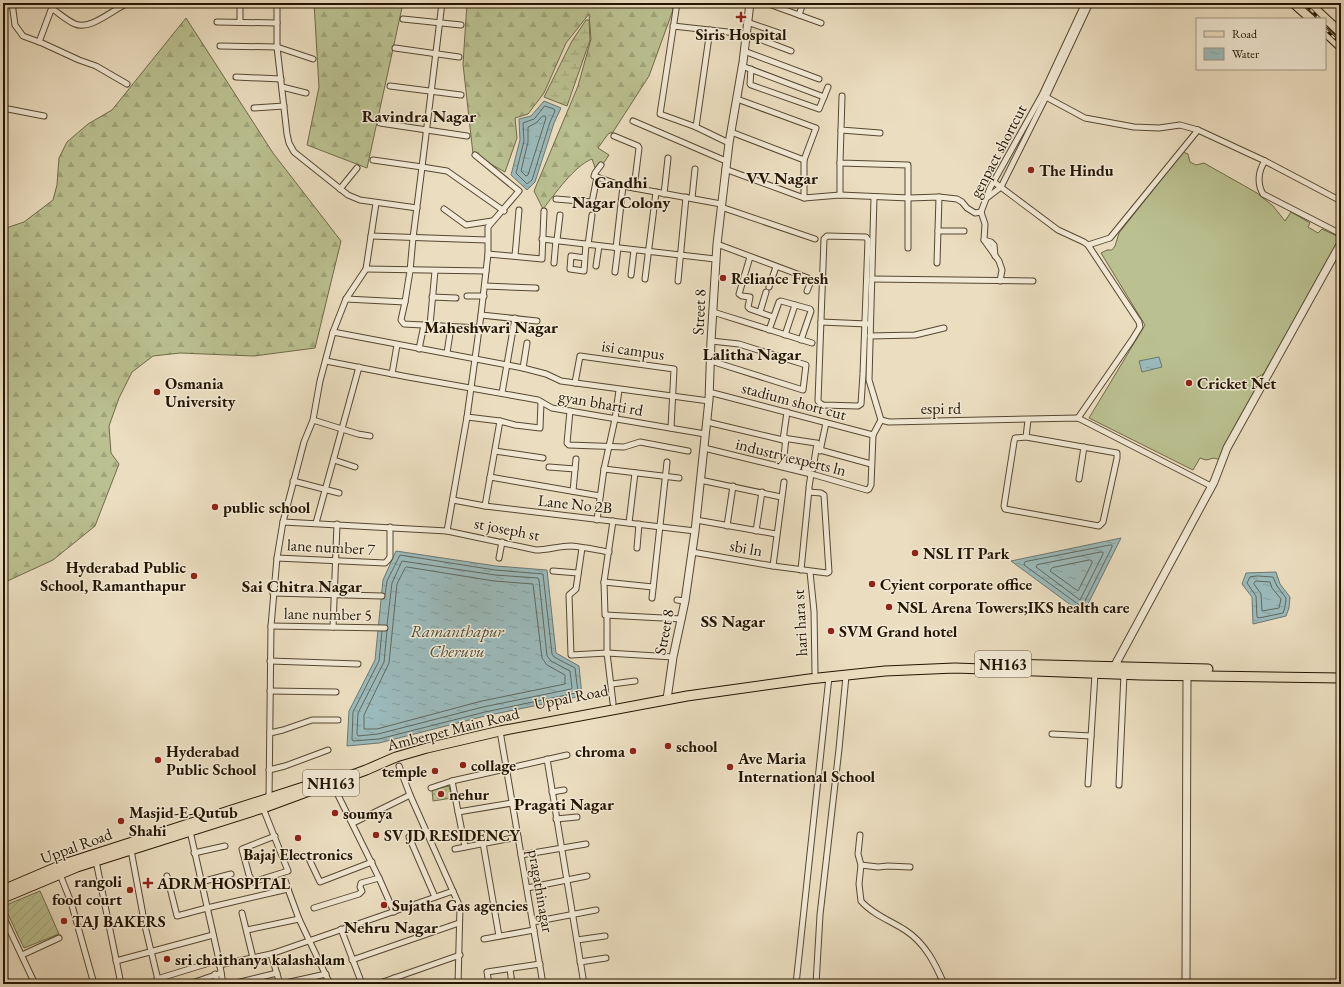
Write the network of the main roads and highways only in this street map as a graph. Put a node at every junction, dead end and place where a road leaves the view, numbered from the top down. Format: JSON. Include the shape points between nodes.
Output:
{"nodes":[{"id":1,"x":1293,"y":3,"type":"edge"},
{"id":2,"x":1310,"y":3,"type":"edge"},
{"id":3,"x":1310,"y":18,"type":"edge"},
{"id":4,"x":1326,"y":18,"type":"edge"},
{"id":5,"x":1326,"y":18,"type":"edge"},
{"id":6,"x":1326,"y":33,"type":"edge"},
{"id":7,"x":1341,"y":33,"type":"edge"},
{"id":8,"x":1341,"y":47,"type":"edge"},
{"id":9,"x":890,"y":668,"type":"junction"},
{"id":10,"x":1113,"y":671,"type":"junction"},
{"id":11,"x":1187,"y":672,"type":"junction"},
{"id":12,"x":1341,"y":673,"type":"edge"},
{"id":13,"x":1341,"y":678,"type":"edge"},
{"id":14,"x":667,"y":696,"type":"junction"},
{"id":15,"x":406,"y":752,"type":"junction"},
{"id":16,"x":267,"y":803,"type":"junction"},
{"id":17,"x":58,"y":870,"type":"junction"},
{"id":18,"x":3,"y":890,"type":"edge"},
{"id":19,"x":3,"y":898,"type":"edge"}],
"edges":[{"from":1,"to":3,"type":"main road"},
{"from":2,"to":4,"type":"main road"},
{"from":5,"to":7,"type":"main road"},
{"from":6,"to":8,"type":"main road"},
{"from":9,"to":10,"type":"highway","number":"NH163","via":[[1095,674]]},
{"from":9,"to":10,"type":"highway","number":"NH163","via":[[921,663],[972,662]]},
{"from":9,"to":14,"type":"highway","number":"NH163","via":[[846,676]]},
{"from":9,"to":14,"type":"highway","number":"NH163","via":[[815,673]]},
{"from":10,"to":11,"type":"highway","number":"NH163"},
{"from":10,"to":11,"type":"highway","number":"NH163","via":[[1124,674]]},
{"from":11,"to":12,"type":"highway","number":"NH163"},
{"from":11,"to":13,"type":"highway","number":"NH163"},
{"from":14,"to":15,"type":"highway","name":"Amberpet Main Road","number":"NH163"},
{"from":14,"to":15,"type":"highway","name":"Uppal Road","number":"NH163","via":[[613,703],[502,726],[424,744]]},
{"from":15,"to":16,"type":"highway","name":"Uppal Road","number":"NH163","via":[[316,782]]},
{"from":15,"to":16,"type":"highway","name":"Amberpet Main Road","number":"NH163","via":[[332,783]]},
{"from":16,"to":17,"type":"highway","name":"Amberpet Main Road","number":"NH163","via":[[190,831],[96,861]]},
{"from":16,"to":17,"type":"highway","name":"Uppal Road","number":"NH163","via":[[64,864]]},
{"from":17,"to":18,"type":"highway","name":"Uppal Road","number":"NH163"},
{"from":17,"to":19,"type":"highway","name":"Amberpet Main Road","number":"NH163"}]}
